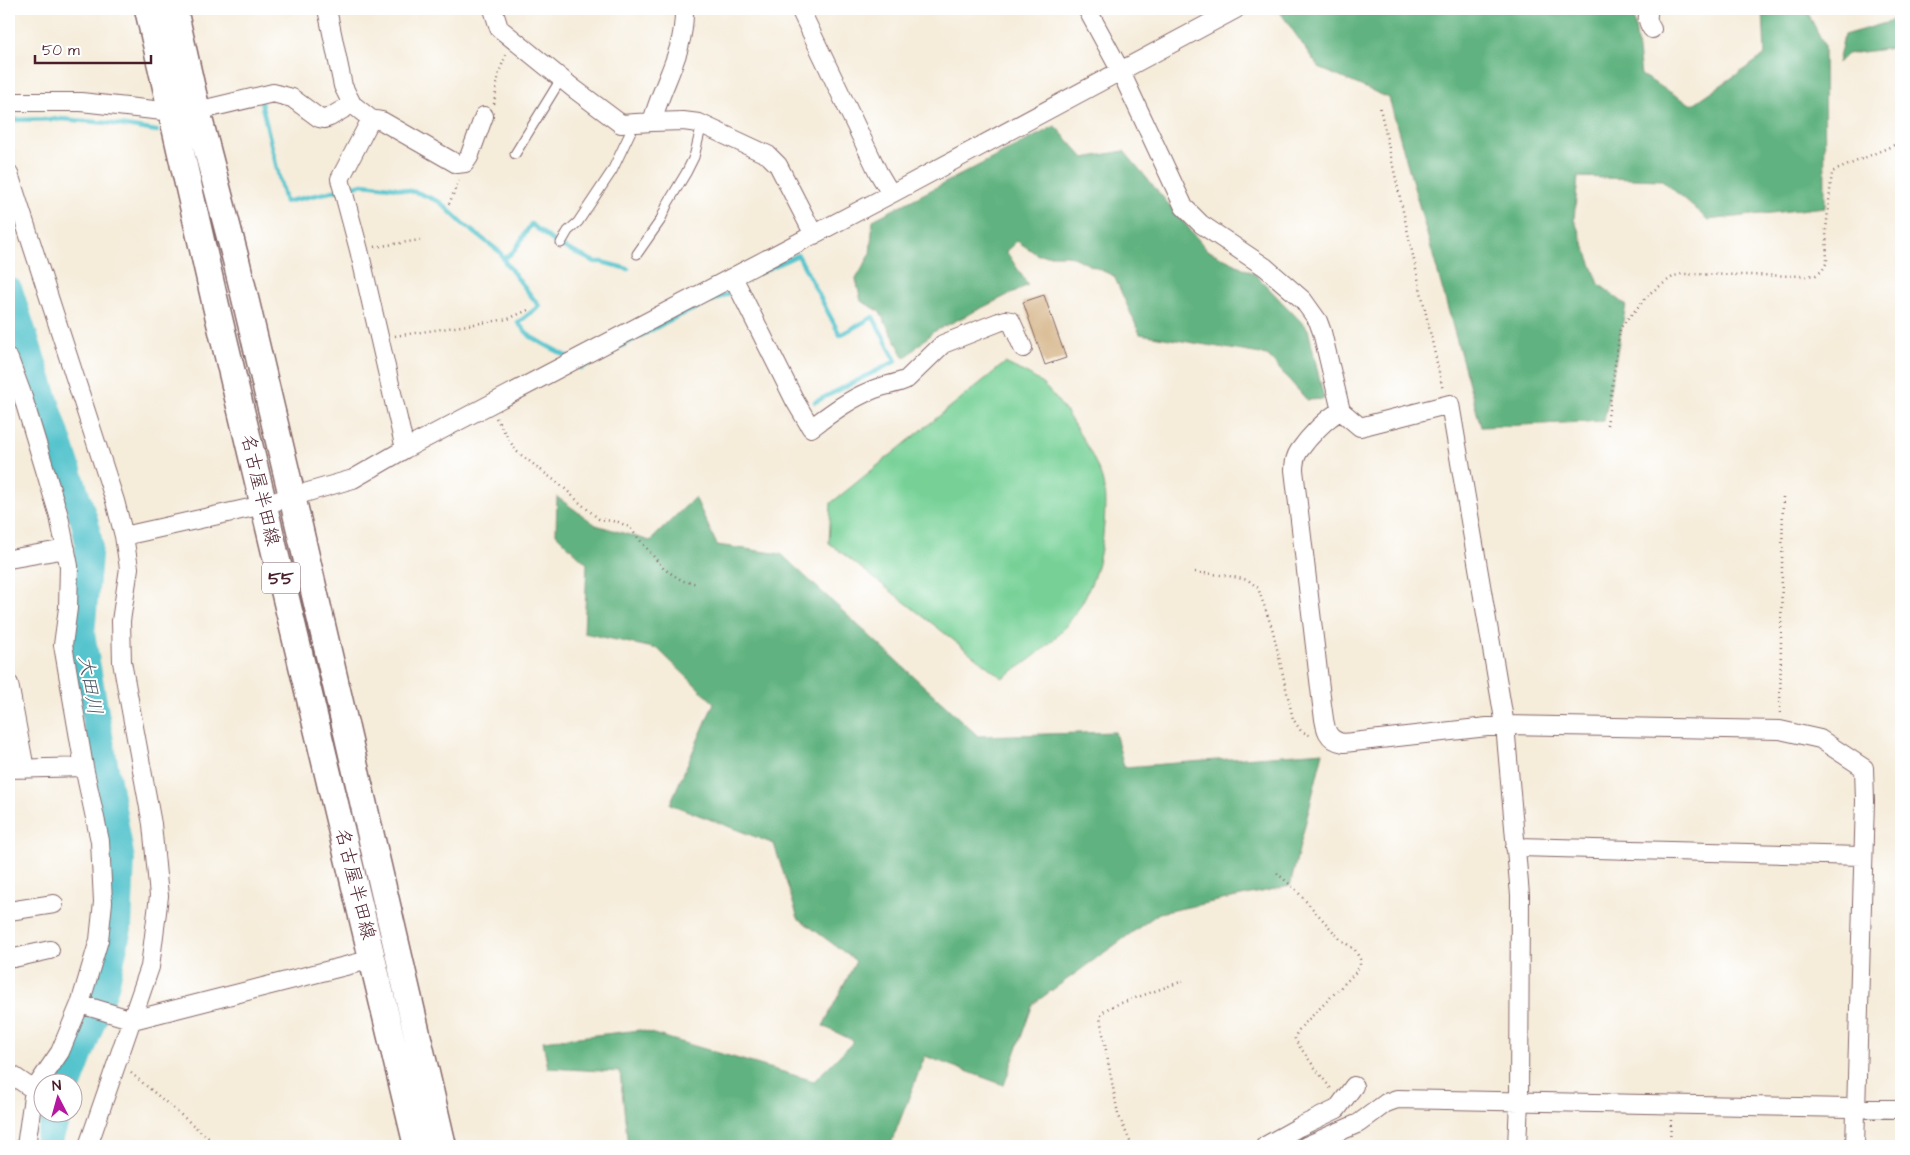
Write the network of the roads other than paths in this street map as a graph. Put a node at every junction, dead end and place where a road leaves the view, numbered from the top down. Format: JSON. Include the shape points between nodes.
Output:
{"nodes":[{"id":1,"x":148,"y":9,"type":"edge"},
{"id":2,"x":174,"y":9,"type":"edge"},
{"id":3,"x":327,"y":9,"type":"edge"},
{"id":4,"x":493,"y":9,"type":"edge"},
{"id":5,"x":684,"y":9,"type":"edge"},
{"id":6,"x":800,"y":9,"type":"edge"},
{"id":7,"x":1087,"y":9,"type":"edge"},
{"id":8,"x":1236,"y":9,"type":"edge"},
{"id":9,"x":1649,"y":9,"type":"edge"},
{"id":10,"x":1652,"y":29,"type":"dead end"},
{"id":11,"x":1120,"y":70,"type":"junction"},
{"id":12,"x":561,"y":79,"type":"junction"},
{"id":13,"x":9,"y":102,"type":"edge"},
{"id":14,"x":352,"y":104,"type":"junction"},
{"id":15,"x":197,"y":111,"type":"junction"},
{"id":16,"x":172,"y":112,"type":"junction"},
{"id":17,"x":484,"y":116,"type":"road end"},
{"id":18,"x":371,"y":119,"type":"junction"},
{"id":19,"x":652,"y":122,"type":"junction"},
{"id":20,"x":630,"y":123,"type":"junction"},
{"id":21,"x":702,"y":124,"type":"junction"},
{"id":22,"x":515,"y":154,"type":"dead end"},
{"id":23,"x":9,"y":174,"type":"edge"},
{"id":24,"x":891,"y":194,"type":"junction"},
{"id":25,"x":814,"y":235,"type":"junction"},
{"id":26,"x":561,"y":243,"type":"dead end"},
{"id":27,"x":637,"y":254,"type":"dead end"},
{"id":28,"x":733,"y":277,"type":"junction"},
{"id":29,"x":1023,"y":348,"type":"dead end"},
{"id":30,"x":9,"y":359,"type":"edge"},
{"id":31,"x":1341,"y":411,"type":"junction"},
{"id":32,"x":406,"y":450,"type":"junction"},
{"id":33,"x":292,"y":496,"type":"junction"},
{"id":34,"x":263,"y":505,"type":"junction"},
{"id":35,"x":124,"y":536,"type":"junction"},
{"id":36,"x":66,"y":549,"type":"junction"},
{"id":37,"x":9,"y":559,"type":"edge"},
{"id":38,"x":9,"y":684,"type":"edge"},
{"id":39,"x":1505,"y":725,"type":"junction"},
{"id":40,"x":84,"y":767,"type":"junction"},
{"id":41,"x":17,"y":769,"type":"edge"},
{"id":42,"x":1514,"y":847,"type":"junction"},
{"id":43,"x":1862,"y":856,"type":"junction"},
{"id":44,"x":54,"y":904,"type":"dead end"},
{"id":45,"x":9,"y":911,"type":"edge"},
{"id":46,"x":50,"y":950,"type":"dead end"},
{"id":47,"x":9,"y":957,"type":"edge"},
{"id":48,"x":373,"y":959,"type":"junction"},
{"id":49,"x":80,"y":1004,"type":"junction"},
{"id":50,"x":133,"y":1020,"type":"junction"},
{"id":51,"x":46,"y":1072,"type":"edge"},
{"id":52,"x":9,"y":1073,"type":"edge"},
{"id":53,"x":1354,"y":1086,"type":"dead end"},
{"id":54,"x":32,"y":1089,"type":"edge"},
{"id":55,"x":1519,"y":1100,"type":"junction"},
{"id":56,"x":32,"y":1104,"type":"edge"},
{"id":57,"x":1856,"y":1107,"type":"junction"},
{"id":58,"x":1901,"y":1109,"type":"edge"},
{"id":59,"x":26,"y":1146,"type":"edge"},
{"id":60,"x":88,"y":1146,"type":"edge"},
{"id":61,"x":417,"y":1146,"type":"edge"},
{"id":62,"x":443,"y":1146,"type":"edge"},
{"id":63,"x":1264,"y":1146,"type":"edge"},
{"id":64,"x":1306,"y":1146,"type":"edge"},
{"id":65,"x":1517,"y":1146,"type":"edge"},
{"id":66,"x":1855,"y":1146,"type":"edge"}],
"edges":[{"from":1,"to":16,"type":"main road","name":"名古屋半田線","number":"55"},
{"from":2,"to":15,"type":"main road","name":"名古屋半田線","number":"55"},
{"from":3,"to":14,"type":"street","via":[[343,86]]},
{"from":4,"to":12,"type":"street","via":[[499,28]]},
{"from":5,"to":19,"type":"street","via":[[679,52]]},
{"from":6,"to":24,"type":"street"},
{"from":7,"to":11,"type":"street"},
{"from":8,"to":11,"type":"street"},
{"from":9,"to":10,"type":"street","via":[[1647,16]]},
{"from":11,"to":24,"type":"street"},
{"from":11,"to":31,"type":"street","via":[[1184,208],[1201,224],[1265,267],[1303,300],[1318,321]]},
{"from":12,"to":20,"type":"street","via":[[621,124]]},
{"from":12,"to":22,"type":"lane"},
{"from":13,"to":16,"type":"street","via":[[81,102]]},
{"from":14,"to":15,"type":"street","via":[[324,119],[292,98],[273,93]]},
{"from":14,"to":18,"type":"street"},
{"from":15,"to":33,"type":"main road","name":"名古屋半田線","number":"55"},
{"from":16,"to":34,"type":"main road","name":"名古屋半田線","number":"55"},
{"from":17,"to":18,"type":"street","via":[[469,157],[462,164],[382,121]]},
{"from":18,"to":32,"type":"street","via":[[340,179]]},
{"from":19,"to":20,"type":"street"},
{"from":19,"to":21,"type":"street"},
{"from":20,"to":26,"type":"lane","via":[[631,131],[612,171]]},
{"from":21,"to":25,"type":"street","via":[[768,155],[778,165]]},
{"from":21,"to":27,"type":"lane","via":[[694,157],[660,220]]},
{"from":23,"to":35,"type":"street"},
{"from":24,"to":25,"type":"street"},
{"from":25,"to":28,"type":"street"},
{"from":28,"to":29,"type":"street","via":[[811,428],[868,391],[907,379],[943,344],[999,322],[1011,321]]},
{"from":28,"to":32,"type":"street"},
{"from":30,"to":36,"type":"street","via":[[59,516]]},
{"from":31,"to":39,"type":"street","via":[[1360,427],[1450,404]]},
{"from":31,"to":39,"type":"street","via":[[1331,415],[1298,452],[1294,462],[1327,734],[1336,742],[1344,743]]},
{"from":32,"to":33,"type":"street","via":[[353,479]]},
{"from":33,"to":34,"type":"street"},
{"from":33,"to":62,"type":"main road","name":"名古屋半田線","number":"55"},
{"from":34,"to":35,"type":"street"},
{"from":34,"to":48,"type":"main road","name":"名古屋半田線","number":"55"},
{"from":35,"to":50,"type":"street","via":[[129,568],[121,621],[122,662],[152,824],[159,896],[150,967]]},
{"from":36,"to":37,"type":"street"},
{"from":36,"to":40,"type":"street","via":[[68,608],[63,646]]},
{"from":38,"to":41,"type":"street"},
{"from":39,"to":42,"type":"street"},
{"from":39,"to":43,"type":"street","via":[[1780,730],[1820,739],[1864,768]]},
{"from":40,"to":41,"type":"street"},
{"from":40,"to":49,"type":"street","via":[[100,841],[103,902],[99,940]]},
{"from":42,"to":43,"type":"street"},
{"from":42,"to":55,"type":"street","via":[[1520,895]]},
{"from":43,"to":57,"type":"street"},
{"from":44,"to":45,"type":"street"},
{"from":46,"to":47,"type":"street"},
{"from":48,"to":50,"type":"street"},
{"from":48,"to":61,"type":"main road","name":"名古屋半田線","number":"55"},
{"from":49,"to":50,"type":"street"},
{"from":49,"to":51,"type":"street","via":[[60,1052]]},
{"from":50,"to":60,"type":"street"},
{"from":52,"to":54,"type":"street"},
{"from":53,"to":63,"type":"street","via":[[1336,1109]]},
{"from":55,"to":57,"type":"street"},
{"from":55,"to":64,"type":"street","via":[[1397,1099],[1359,1123]]},
{"from":55,"to":65,"type":"street"},
{"from":56,"to":59,"type":"street"},
{"from":57,"to":58,"type":"street"},
{"from":57,"to":66,"type":"street"}]}
